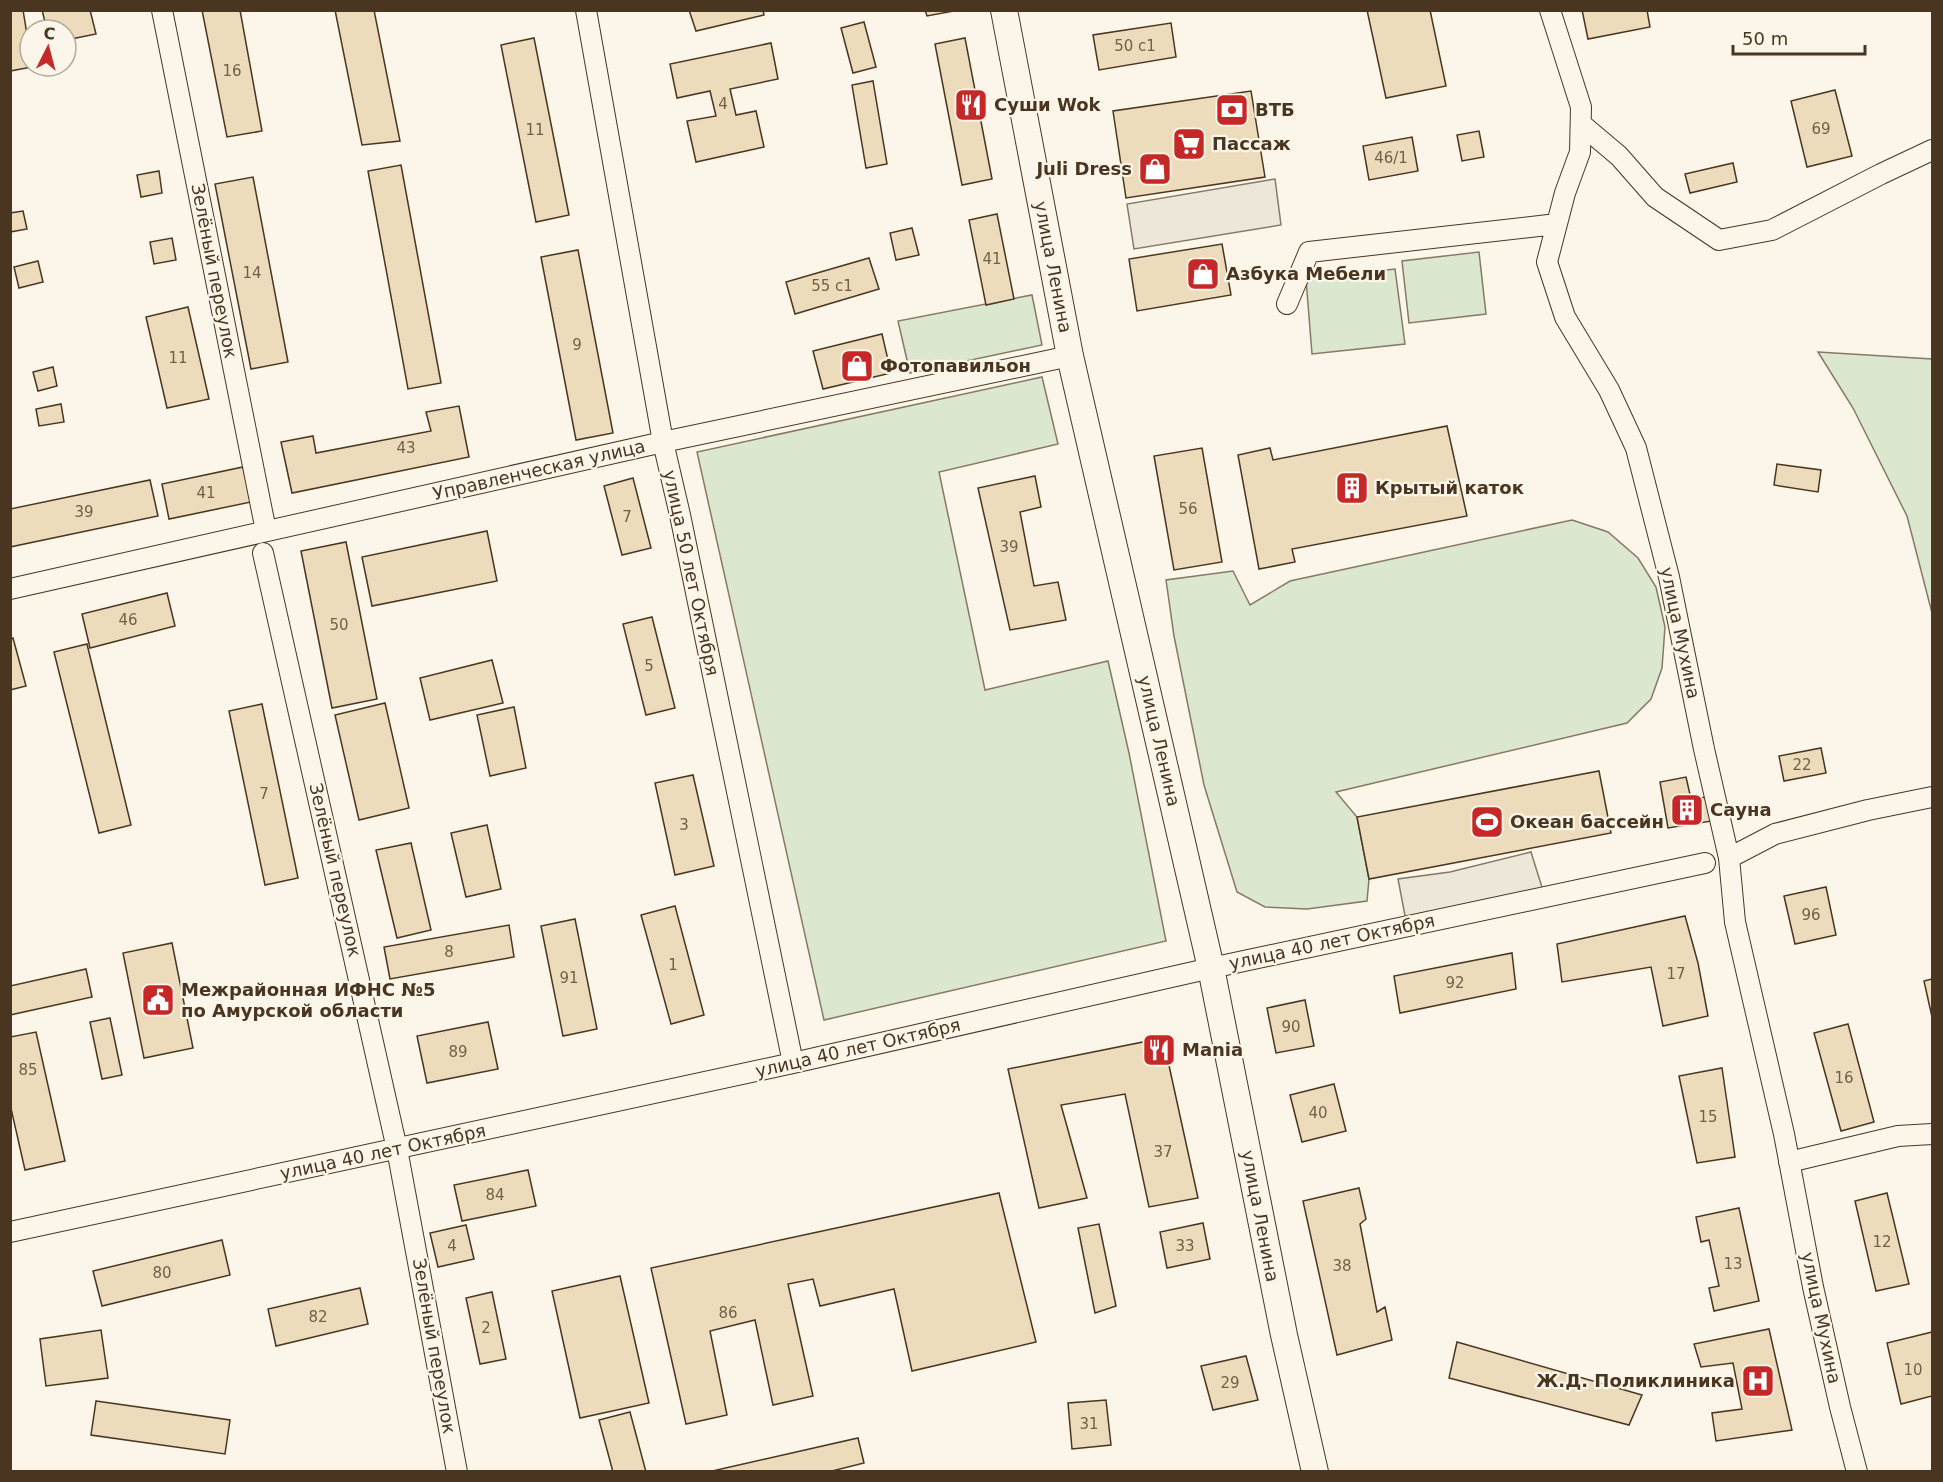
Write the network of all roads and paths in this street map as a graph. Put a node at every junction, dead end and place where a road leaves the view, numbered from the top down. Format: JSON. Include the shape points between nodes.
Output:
{"nodes":[{"id":1,"x":162,"y":10,"type":"edge"},
{"id":2,"x":586,"y":10,"type":"edge"},
{"id":3,"x":1004,"y":10,"type":"edge"},
{"id":4,"x":1550,"y":10,"type":"edge"},
{"id":5,"x":1581,"y":124,"type":"junction"},
{"id":6,"x":1932,"y":150,"type":"edge"},
{"id":7,"x":1557,"y":224,"type":"junction"},
{"id":8,"x":1287,"y":304,"type":"dead end"},
{"id":9,"x":1070,"y":356,"type":"junction"},
{"id":10,"x":663,"y":442,"type":"junction"},
{"id":11,"x":266,"y":531,"type":"junction"},
{"id":12,"x":263,"y":553,"type":"dead end"},
{"id":13,"x":10,"y":589,"type":"edge"},
{"id":14,"x":1932,"y":797,"type":"edge"},
{"id":15,"x":1729,"y":858,"type":"junction"},
{"id":16,"x":1705,"y":863,"type":"dead end"},
{"id":17,"x":1211,"y":968,"type":"junction"},
{"id":18,"x":793,"y":1063,"type":"junction"},
{"id":19,"x":1932,"y":1134,"type":"edge"},
{"id":20,"x":397,"y":1149,"type":"junction"},
{"id":21,"x":1789,"y":1162,"type":"junction"},
{"id":22,"x":10,"y":1232,"type":"edge"},
{"id":23,"x":457,"y":1472,"type":"edge"},
{"id":24,"x":1315,"y":1472,"type":"edge"},
{"id":25,"x":1857,"y":1472,"type":"edge"}],
"edges":[{"from":1,"to":11,"type":"street","name":"Зелёный переулок"},
{"from":2,"to":10,"type":"street","name":"улица 50 лет Октября"},
{"from":3,"to":9,"type":"main road","name":"улица Ленина"},
{"from":4,"to":5,"type":"street","name":"улица Мухина","via":[[1581,107]]},
{"from":5,"to":6,"type":"street","via":[[1619,156],[1655,197],[1719,240],[1772,230]]},
{"from":5,"to":7,"type":"street","name":"улица Мухина","via":[[1580,152]]},
{"from":7,"to":8,"type":"street","via":[[1310,252]]},
{"from":7,"to":15,"type":"street","name":"улица Мухина","via":[[1547,262],[1565,317],[1609,390],[1636,448],[1669,578]]},
{"from":9,"to":10,"type":"street","name":"Управленческая улица"},
{"from":9,"to":17,"type":"main road","name":"улица Ленина"},
{"from":10,"to":11,"type":"street","name":"Управленческая улица"},
{"from":10,"to":18,"type":"street","name":"улица 50 лет Октября"},
{"from":11,"to":13,"type":"street","name":"Управленческая улица"},
{"from":12,"to":20,"type":"street","name":"Зелёный переулок"},
{"from":14,"to":15,"type":"street","via":[[1775,834]]},
{"from":15,"to":21,"type":"street","name":"улица Мухина","via":[[1735,922]]},
{"from":16,"to":17,"type":"street","name":"улица 40 лет Октября"},
{"from":17,"to":18,"type":"street","name":"улица 40 лет Октября"},
{"from":17,"to":24,"type":"main road","name":"улица Ленина"},
{"from":18,"to":20,"type":"street","name":"улица 40 лет Октября"},
{"from":19,"to":21,"type":"street","via":[[1898,1136]]},
{"from":20,"to":22,"type":"street","name":"улица 40 лет Октября"},
{"from":20,"to":23,"type":"street","name":"Зелёный переулок"},
{"from":21,"to":25,"type":"street","name":"улица Мухина"}]}
